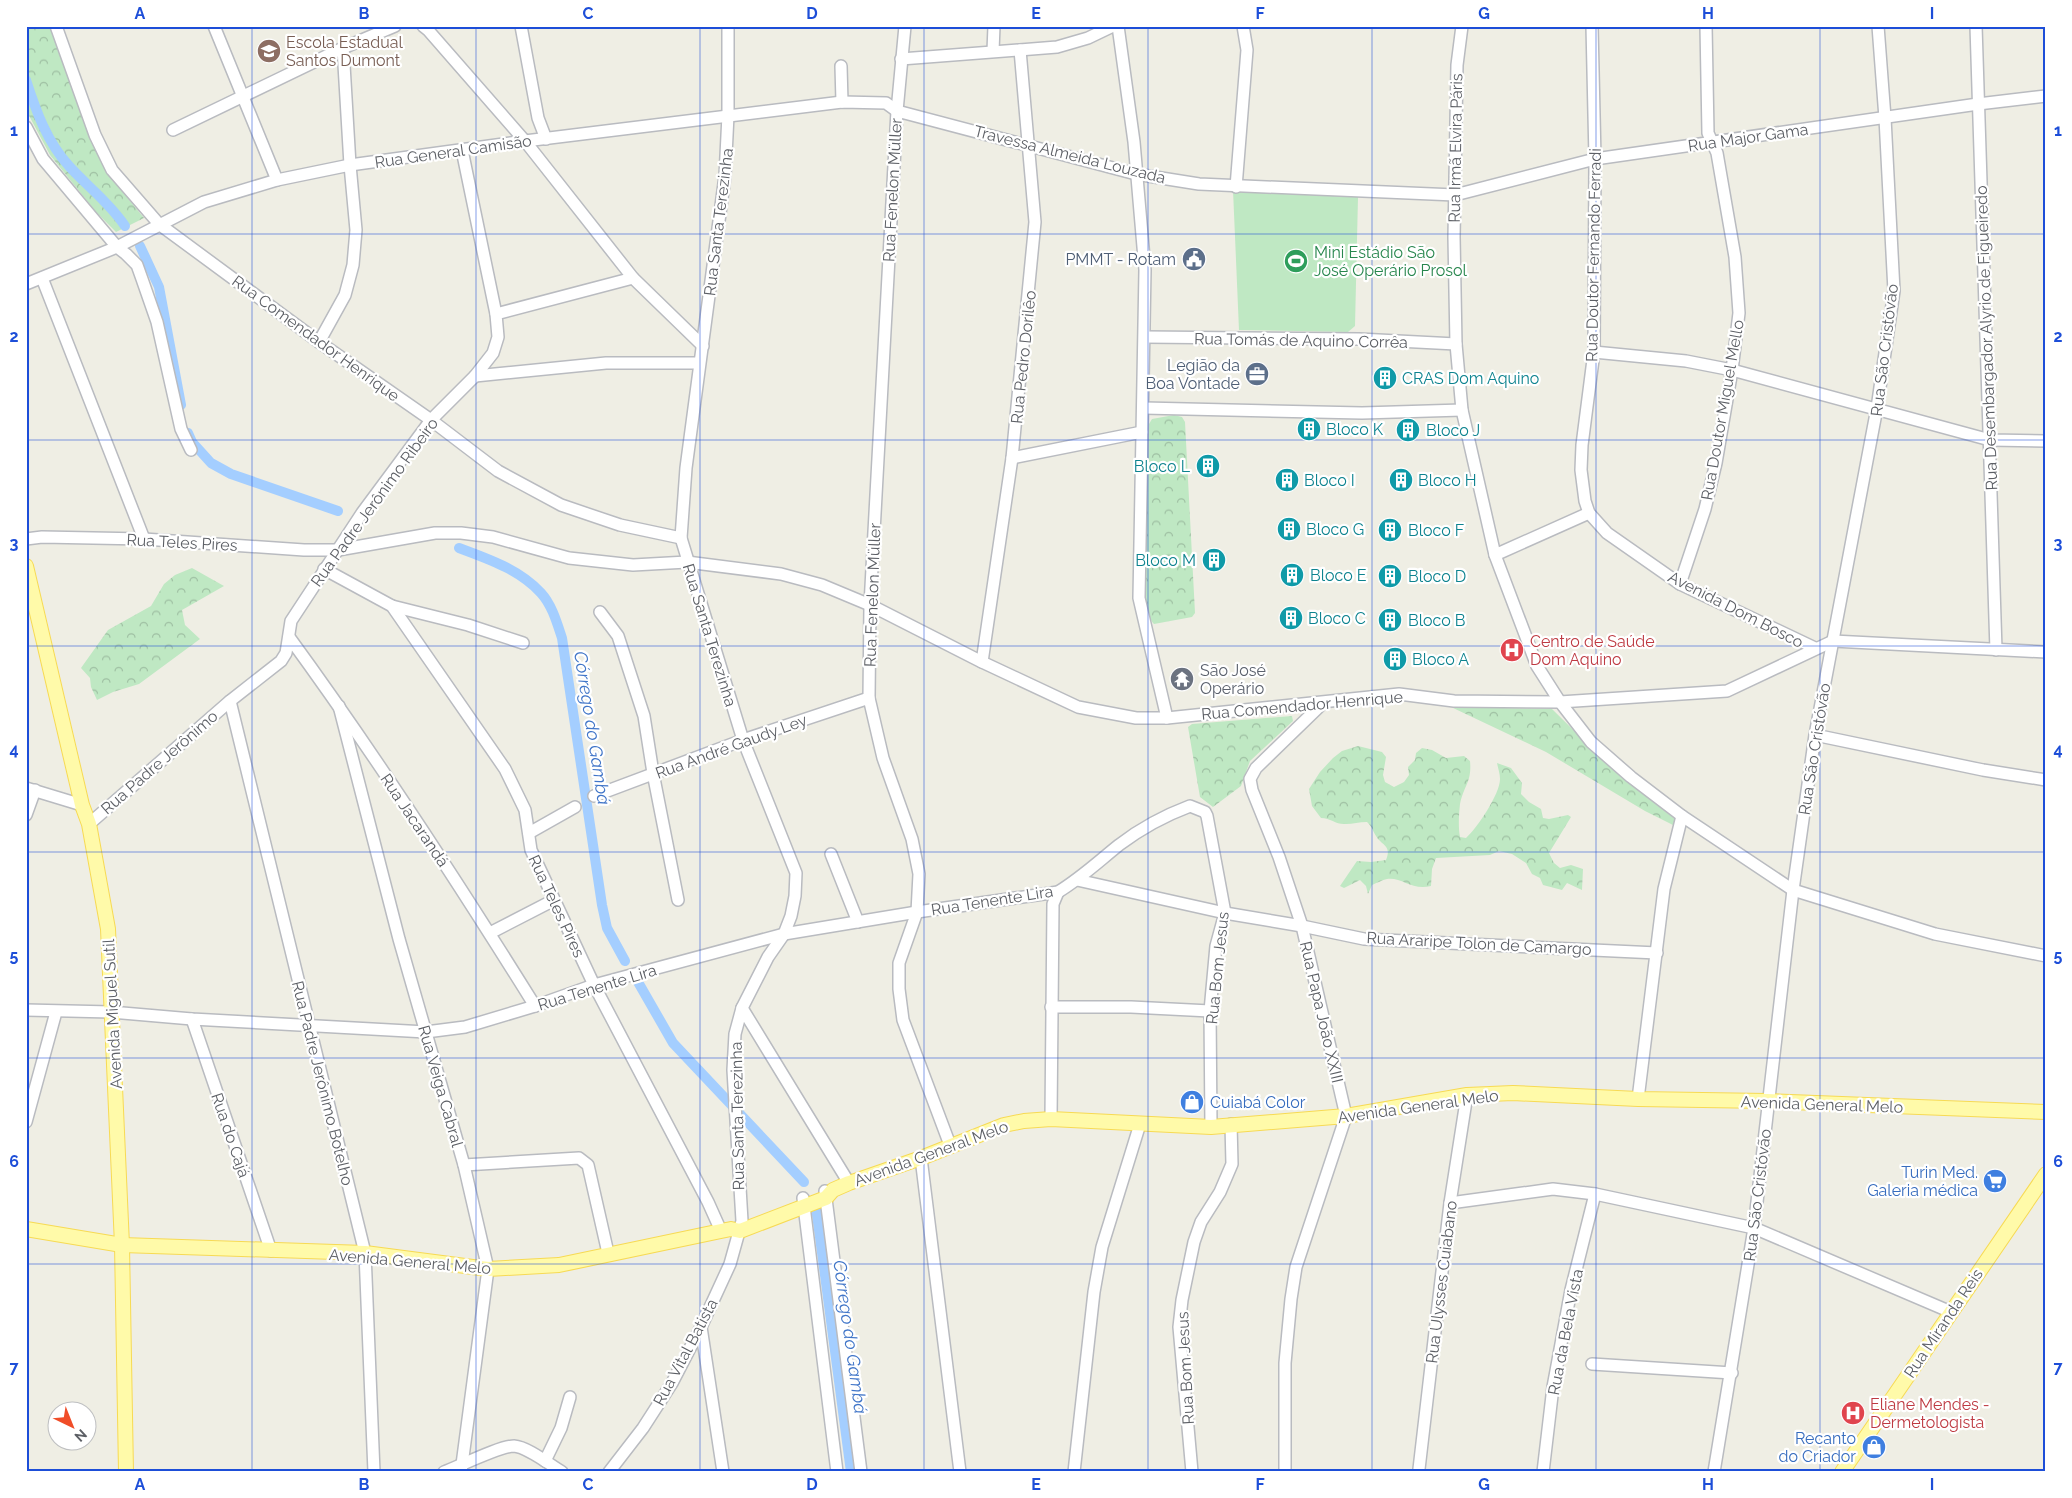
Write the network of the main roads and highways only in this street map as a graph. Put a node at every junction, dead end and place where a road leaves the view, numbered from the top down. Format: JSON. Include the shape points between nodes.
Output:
{"nodes":[{"id":1,"x":26,"y":566,"type":"edge"},
{"id":2,"x":2046,"y":1112,"type":"edge"},
{"id":3,"x":2043,"y":1182,"type":"edge"},
{"id":4,"x":26,"y":1229,"type":"edge"},
{"id":5,"x":122,"y":1245,"type":"junction"},
{"id":6,"x":126,"y":1472,"type":"edge"},
{"id":7,"x":1842,"y":1472,"type":"edge"}],
"edges":[{"from":1,"to":5,"type":"main road","name":"Avenida Miguel Sutil","via":[[89,824],[108,929]]},
{"from":2,"to":5,"type":"main road","name":"Avenida General Melo","via":[[1513,1093],[1467,1095],[1293,1122],[1211,1127],[1051,1119],[1004,1125],[733,1228],[559,1265],[488,1269],[364,1254]]},
{"from":3,"to":7,"type":"main road","name":"Rua Miranda Reis"},
{"from":4,"to":5,"type":"main road","name":"Avenida General Melo"},
{"from":5,"to":6,"type":"main road","name":"Avenida Miguel Sutil"}]}
